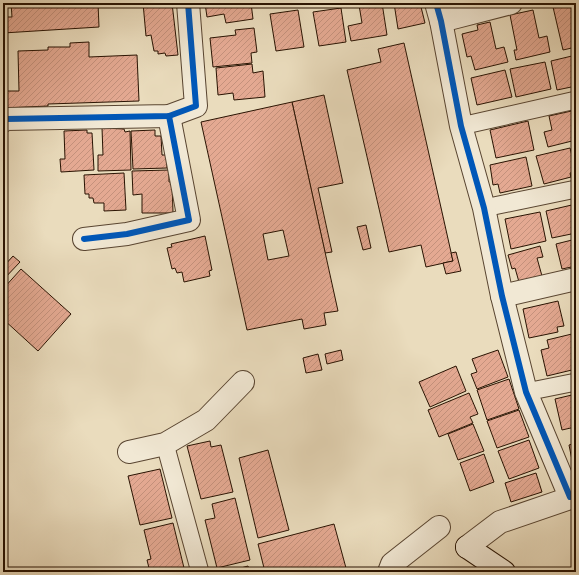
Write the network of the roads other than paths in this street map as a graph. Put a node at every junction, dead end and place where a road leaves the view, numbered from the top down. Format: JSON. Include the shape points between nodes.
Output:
{"nodes":[{"id":1,"x":188,"y":3,"type":"edge"},
{"id":2,"x":510,"y":3,"type":"edge"},
{"id":3,"x":438,"y":12,"type":"edge"},
{"id":4,"x":576,"y":100,"type":"edge"},
{"id":5,"x":169,"y":116,"type":"junction"},
{"id":6,"x":3,"y":121,"type":"edge"},
{"id":7,"x":461,"y":126,"type":"junction"},
{"id":8,"x":576,"y":189,"type":"edge"},
{"id":9,"x":484,"y":208,"type":"junction"},
{"id":10,"x":84,"y":239,"type":"dead end"},
{"id":11,"x":576,"y":279,"type":"edge"},
{"id":12,"x":502,"y":296,"type":"junction"},
{"id":13,"x":242,"y":382,"type":"dead end"},
{"id":14,"x":576,"y":382,"type":"edge"},
{"id":15,"x":526,"y":392,"type":"junction"},
{"id":16,"x":165,"y":444,"type":"junction"},
{"id":17,"x":129,"y":452,"type":"dead end"},
{"id":18,"x":573,"y":497,"type":"edge"},
{"id":19,"x":439,"y":527,"type":"dead end"},
{"id":20,"x":200,"y":572,"type":"edge"},
{"id":21,"x":389,"y":572,"type":"edge"},
{"id":22,"x":504,"y":572,"type":"edge"}],
"edges":[{"from":1,"to":5,"type":"street","via":[[196,106]]},
{"from":2,"to":3,"type":"street"},
{"from":3,"to":7,"type":"street"},
{"from":4,"to":7,"type":"lane"},
{"from":5,"to":6,"type":"street"},
{"from":5,"to":10,"type":"street","via":[[189,220],[127,234]]},
{"from":7,"to":9,"type":"street"},
{"from":8,"to":9,"type":"lane"},
{"from":9,"to":12,"type":"street"},
{"from":11,"to":12,"type":"street"},
{"from":12,"to":15,"type":"street"},
{"from":13,"to":16,"type":"street","via":[[206,420]]},
{"from":14,"to":15,"type":"lane"},
{"from":15,"to":18,"type":"street"},
{"from":16,"to":17,"type":"street"},
{"from":16,"to":20,"type":"lane"},
{"from":18,"to":22,"type":"street","via":[[500,522],[467,548]]},
{"from":19,"to":21,"type":"street","via":[[392,564]]}]}
